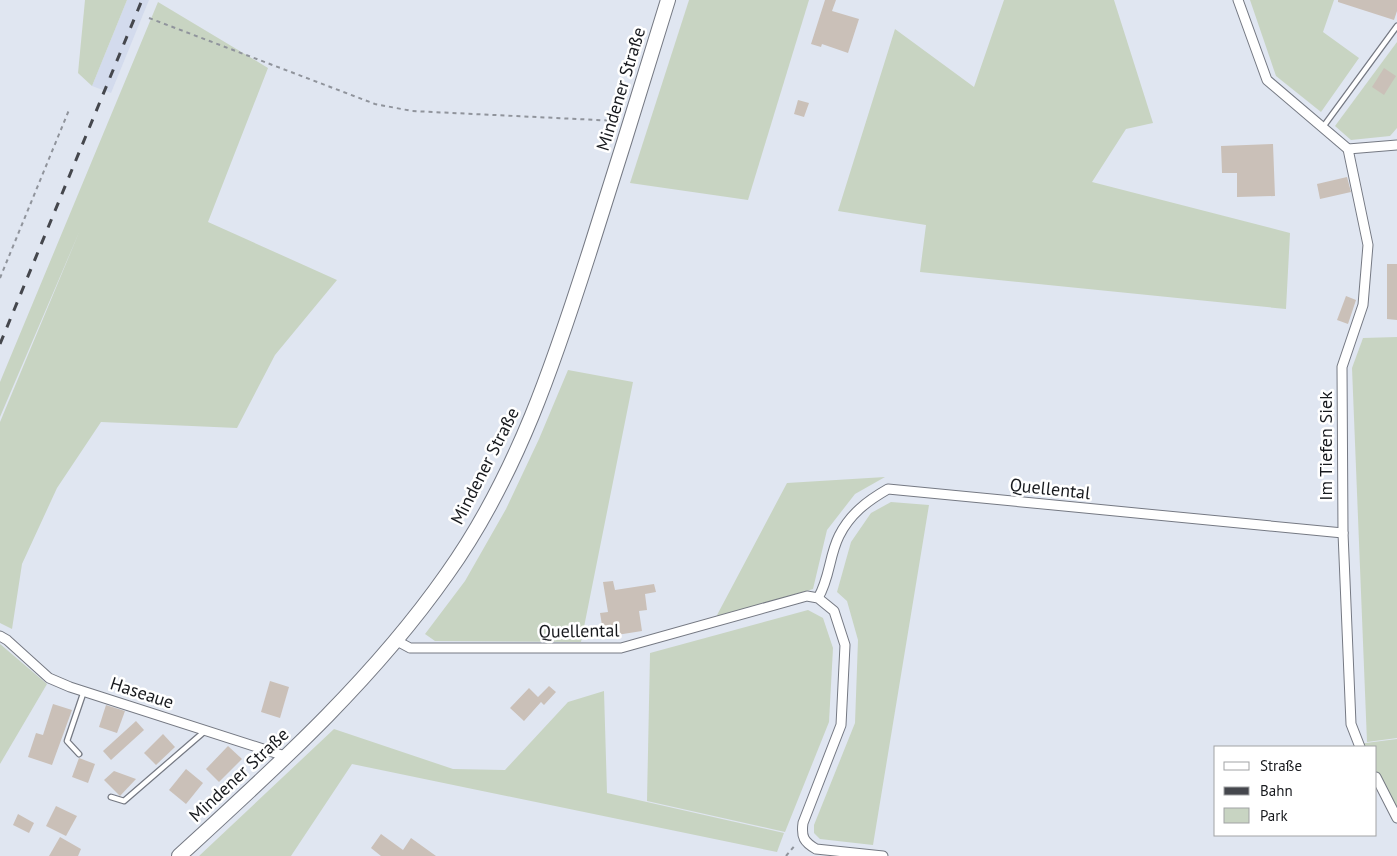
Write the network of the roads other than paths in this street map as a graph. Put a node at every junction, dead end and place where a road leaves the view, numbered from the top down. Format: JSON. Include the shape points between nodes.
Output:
{"nodes":[{"id":1,"x":668,"y":0,"type":"edge"},
{"id":2,"x":1238,"y":0,"type":"edge"},
{"id":3,"x":1397,"y":26,"type":"edge"},
{"id":4,"x":1323,"y":127,"type":"junction"},
{"id":5,"x":1397,"y":145,"type":"edge"},
{"id":6,"x":1348,"y":149,"type":"junction"},
{"id":7,"x":1342,"y":533,"type":"junction"},
{"id":8,"x":818,"y":598,"type":"junction"},
{"id":9,"x":0,"y":636,"type":"edge"},
{"id":10,"x":396,"y":642,"type":"junction"},
{"id":11,"x":84,"y":691,"type":"junction"},
{"id":12,"x":205,"y":730,"type":"junction"},
{"id":13,"x":1360,"y":746,"type":"edge"},
{"id":14,"x":79,"y":754,"type":"dead end"},
{"id":15,"x":288,"y":757,"type":"junction"},
{"id":16,"x":1377,"y":779,"type":"edge"},
{"id":17,"x":111,"y":796,"type":"dead end"},
{"id":18,"x":1397,"y":818,"type":"edge"},
{"id":19,"x":179,"y":856,"type":"edge"},
{"id":20,"x":882,"y":856,"type":"edge"}],
"edges":[{"from":1,"to":10,"type":"main road","name":"Mindener Straße","via":[[542,392],[480,521],[448,573]]},
{"from":2,"to":4,"type":"street","via":[[1267,80]]},
{"from":3,"to":4,"type":"lane"},
{"from":4,"to":6,"type":"street"},
{"from":5,"to":6,"type":"street"},
{"from":6,"to":7,"type":"street","name":"Im Tiefen Siek","via":[[1368,245],[1363,305],[1342,367]]},
{"from":7,"to":8,"type":"street","name":"Quellental","via":[[888,489],[862,504],[838,537],[826,584]]},
{"from":7,"to":13,"type":"street","name":"Im Tiefen Siek","via":[[1351,724]]},
{"from":8,"to":10,"type":"street","name":"Quellental","via":[[807,596],[621,648],[410,648]]},
{"from":8,"to":20,"type":"street","via":[[834,610],[845,645],[841,725],[802,823],[801,834],[816,849]]},
{"from":9,"to":11,"type":"street","name":"Haseaue","via":[[49,678]]},
{"from":10,"to":15,"type":"main road","name":"Mindener Straße"},
{"from":11,"to":12,"type":"street","name":"Haseaue"},
{"from":11,"to":14,"type":"lane","via":[[67,742]]},
{"from":12,"to":15,"type":"street","name":"Haseaue"},
{"from":12,"to":17,"type":"lane","via":[[124,801]]},
{"from":15,"to":19,"type":"main road","name":"Mindener Straße"},
{"from":16,"to":18,"type":"street"}]}
